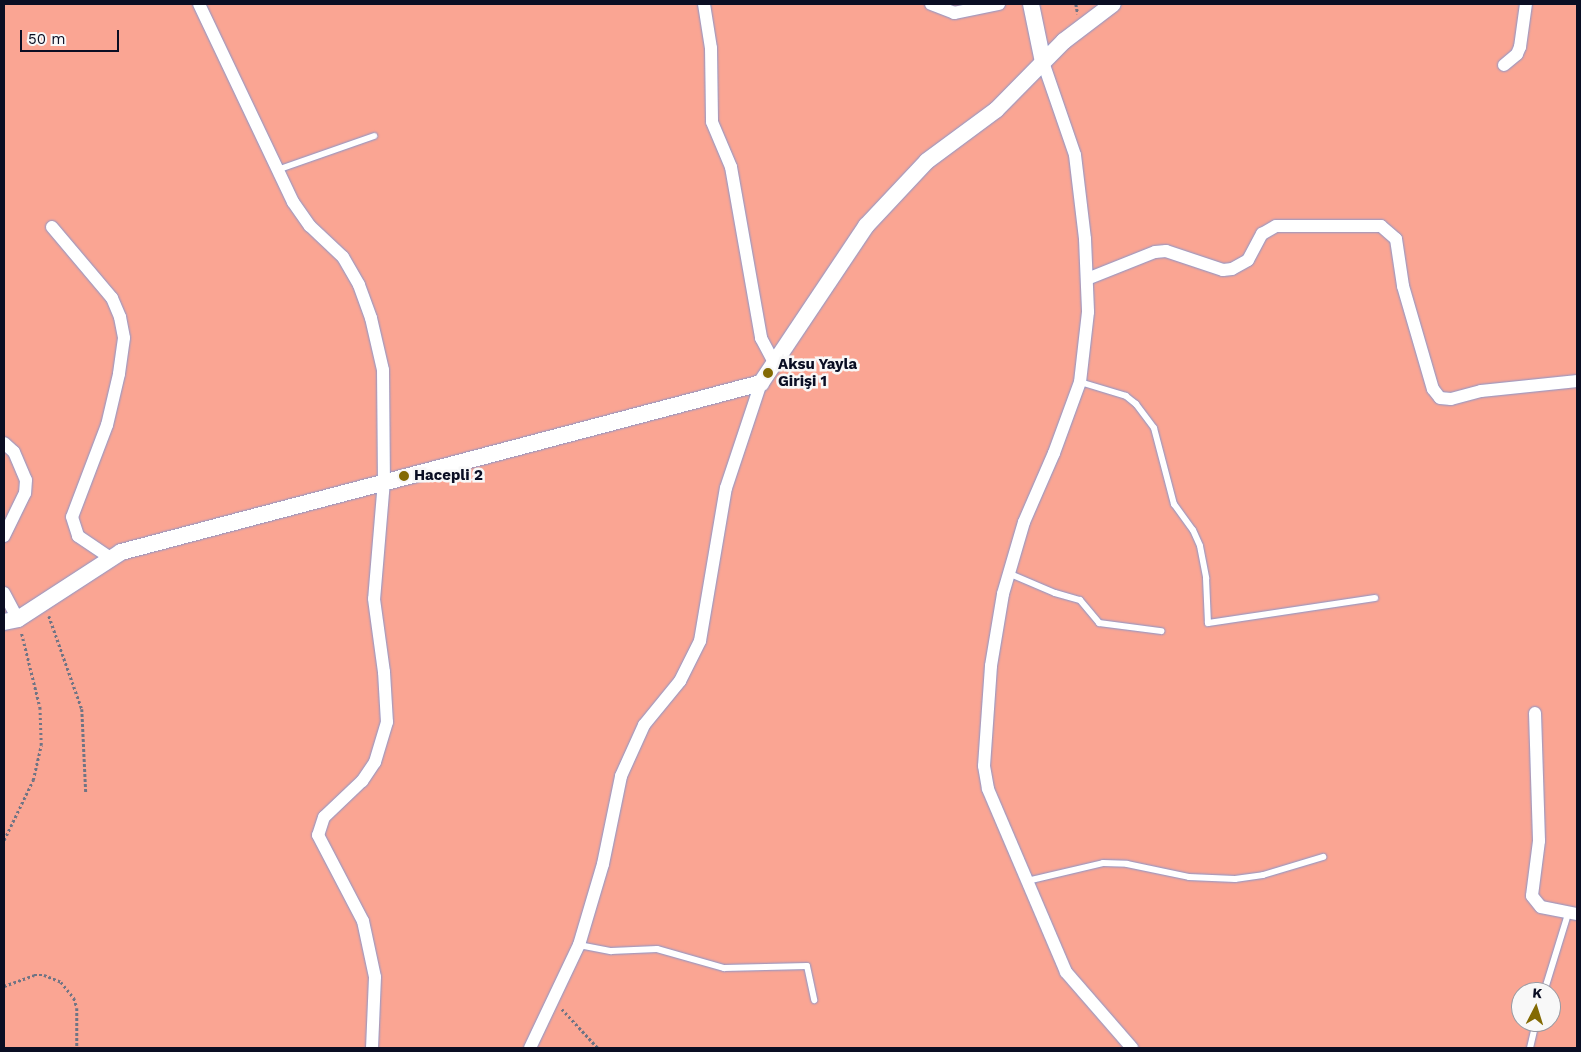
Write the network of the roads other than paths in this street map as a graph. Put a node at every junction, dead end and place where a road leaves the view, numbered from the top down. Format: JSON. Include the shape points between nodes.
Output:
{"nodes":[{"id":1,"x":199,"y":4,"type":"edge"},
{"id":2,"x":704,"y":4,"type":"edge"},
{"id":3,"x":931,"y":4,"type":"edge"},
{"id":4,"x":999,"y":4,"type":"edge"},
{"id":5,"x":1031,"y":4,"type":"edge"},
{"id":6,"x":1113,"y":4,"type":"edge"},
{"id":7,"x":1526,"y":4,"type":"edge"},
{"id":8,"x":1043,"y":62,"type":"junction"},
{"id":9,"x":1504,"y":65,"type":"dead end"},
{"id":10,"x":374,"y":136,"type":"dead end"},
{"id":11,"x":277,"y":170,"type":"junction"},
{"id":12,"x":52,"y":227,"type":"dead end"},
{"id":13,"x":1087,"y":278,"type":"junction"},
{"id":14,"x":775,"y":364,"type":"junction"},
{"id":15,"x":1577,"y":381,"type":"edge"},
{"id":16,"x":1080,"y":382,"type":"junction"},
{"id":17,"x":762,"y":383,"type":"junction"},
{"id":18,"x":4,"y":443,"type":"edge"},
{"id":19,"x":384,"y":482,"type":"junction"},
{"id":20,"x":4,"y":536,"type":"edge"},
{"id":21,"x":112,"y":558,"type":"junction"},
{"id":22,"x":1008,"y":573,"type":"junction"},
{"id":23,"x":4,"y":593,"type":"edge"},
{"id":24,"x":1375,"y":598,"type":"dead end"},
{"id":25,"x":11,"y":620,"type":"edge"},
{"id":26,"x":1161,"y":631,"type":"dead end"},
{"id":27,"x":1536,"y":713,"type":"dead end"},
{"id":28,"x":1323,"y":857,"type":"dead end"},
{"id":29,"x":1027,"y":881,"type":"junction"},
{"id":30,"x":1573,"y":914,"type":"edge"},
{"id":31,"x":579,"y":946,"type":"junction"},
{"id":32,"x":1548,"y":982,"type":"edge"},
{"id":33,"x":814,"y":1000,"type":"dead end"},
{"id":34,"x":1534,"y":1032,"type":"edge"},
{"id":35,"x":372,"y":1048,"type":"edge"},
{"id":36,"x":530,"y":1048,"type":"edge"},
{"id":37,"x":1132,"y":1048,"type":"edge"},
{"id":38,"x":1530,"y":1048,"type":"edge"}],
"edges":[{"from":1,"to":11,"type":"street"},
{"from":2,"to":14,"type":"street","via":[[711,48],[712,122],[731,167],[761,338]]},
{"from":3,"to":4,"type":"street","via":[[954,13]]},
{"from":5,"to":8,"type":"street"},
{"from":6,"to":8,"type":"street","via":[[1064,41]]},
{"from":7,"to":9,"type":"street","via":[[1520,47]]},
{"from":8,"to":13,"type":"street","via":[[1075,155]]},
{"from":8,"to":14,"type":"street","via":[[996,110],[927,161],[866,226]]},
{"from":10,"to":11,"type":"lane"},
{"from":11,"to":19,"type":"street","via":[[301,214],[343,257],[366,301],[385,382]]},
{"from":12,"to":21,"type":"street","via":[[112,298],[124,338],[120,374],[107,425],[72,516],[78,536]]},
{"from":13,"to":15,"type":"street","via":[[1155,252],[1166,251],[1223,270],[1232,269],[1248,260],[1262,234],[1276,226],[1380,226],[1396,239],[1408,304],[1433,389],[1440,398]]},
{"from":13,"to":16,"type":"street","via":[[1088,312]]},
{"from":14,"to":17,"type":"street"},
{"from":16,"to":22,"type":"street","via":[[1024,522]]},
{"from":16,"to":24,"type":"lane","via":[[1126,396],[1154,428],[1174,504],[1200,546],[1206,578],[1208,622]]},
{"from":17,"to":19,"type":"street"},
{"from":17,"to":31,"type":"street","via":[[726,488],[700,641],[680,681],[644,725],[621,776],[603,864]]},
{"from":18,"to":20,"type":"street","via":[[14,452],[26,480],[25,493]]},
{"from":19,"to":21,"type":"street","via":[[236,519],[121,552]]},
{"from":19,"to":35,"type":"street","via":[[374,599],[384,672],[387,722],[384,739],[369,772],[324,817],[318,835],[350,891],[365,930],[376,998]]},
{"from":21,"to":25,"type":"street"},
{"from":22,"to":26,"type":"lane","via":[[1055,594],[1080,600],[1099,623]]},
{"from":22,"to":29,"type":"street","via":[[991,666],[984,766],[988,789]]},
{"from":23,"to":25,"type":"street"},
{"from":27,"to":30,"type":"street","via":[[1539,841],[1532,896],[1541,907]]},
{"from":28,"to":29,"type":"lane","via":[[1263,875],[1235,879],[1204,879],[1127,864],[1103,863]]},
{"from":29,"to":37,"type":"street","via":[[1066,972]]},
{"from":30,"to":32,"type":"lane"},
{"from":31,"to":33,"type":"lane","via":[[611,951],[657,949],[724,968],[807,966]]},
{"from":31,"to":36,"type":"street"},
{"from":34,"to":38,"type":"lane"}]}
